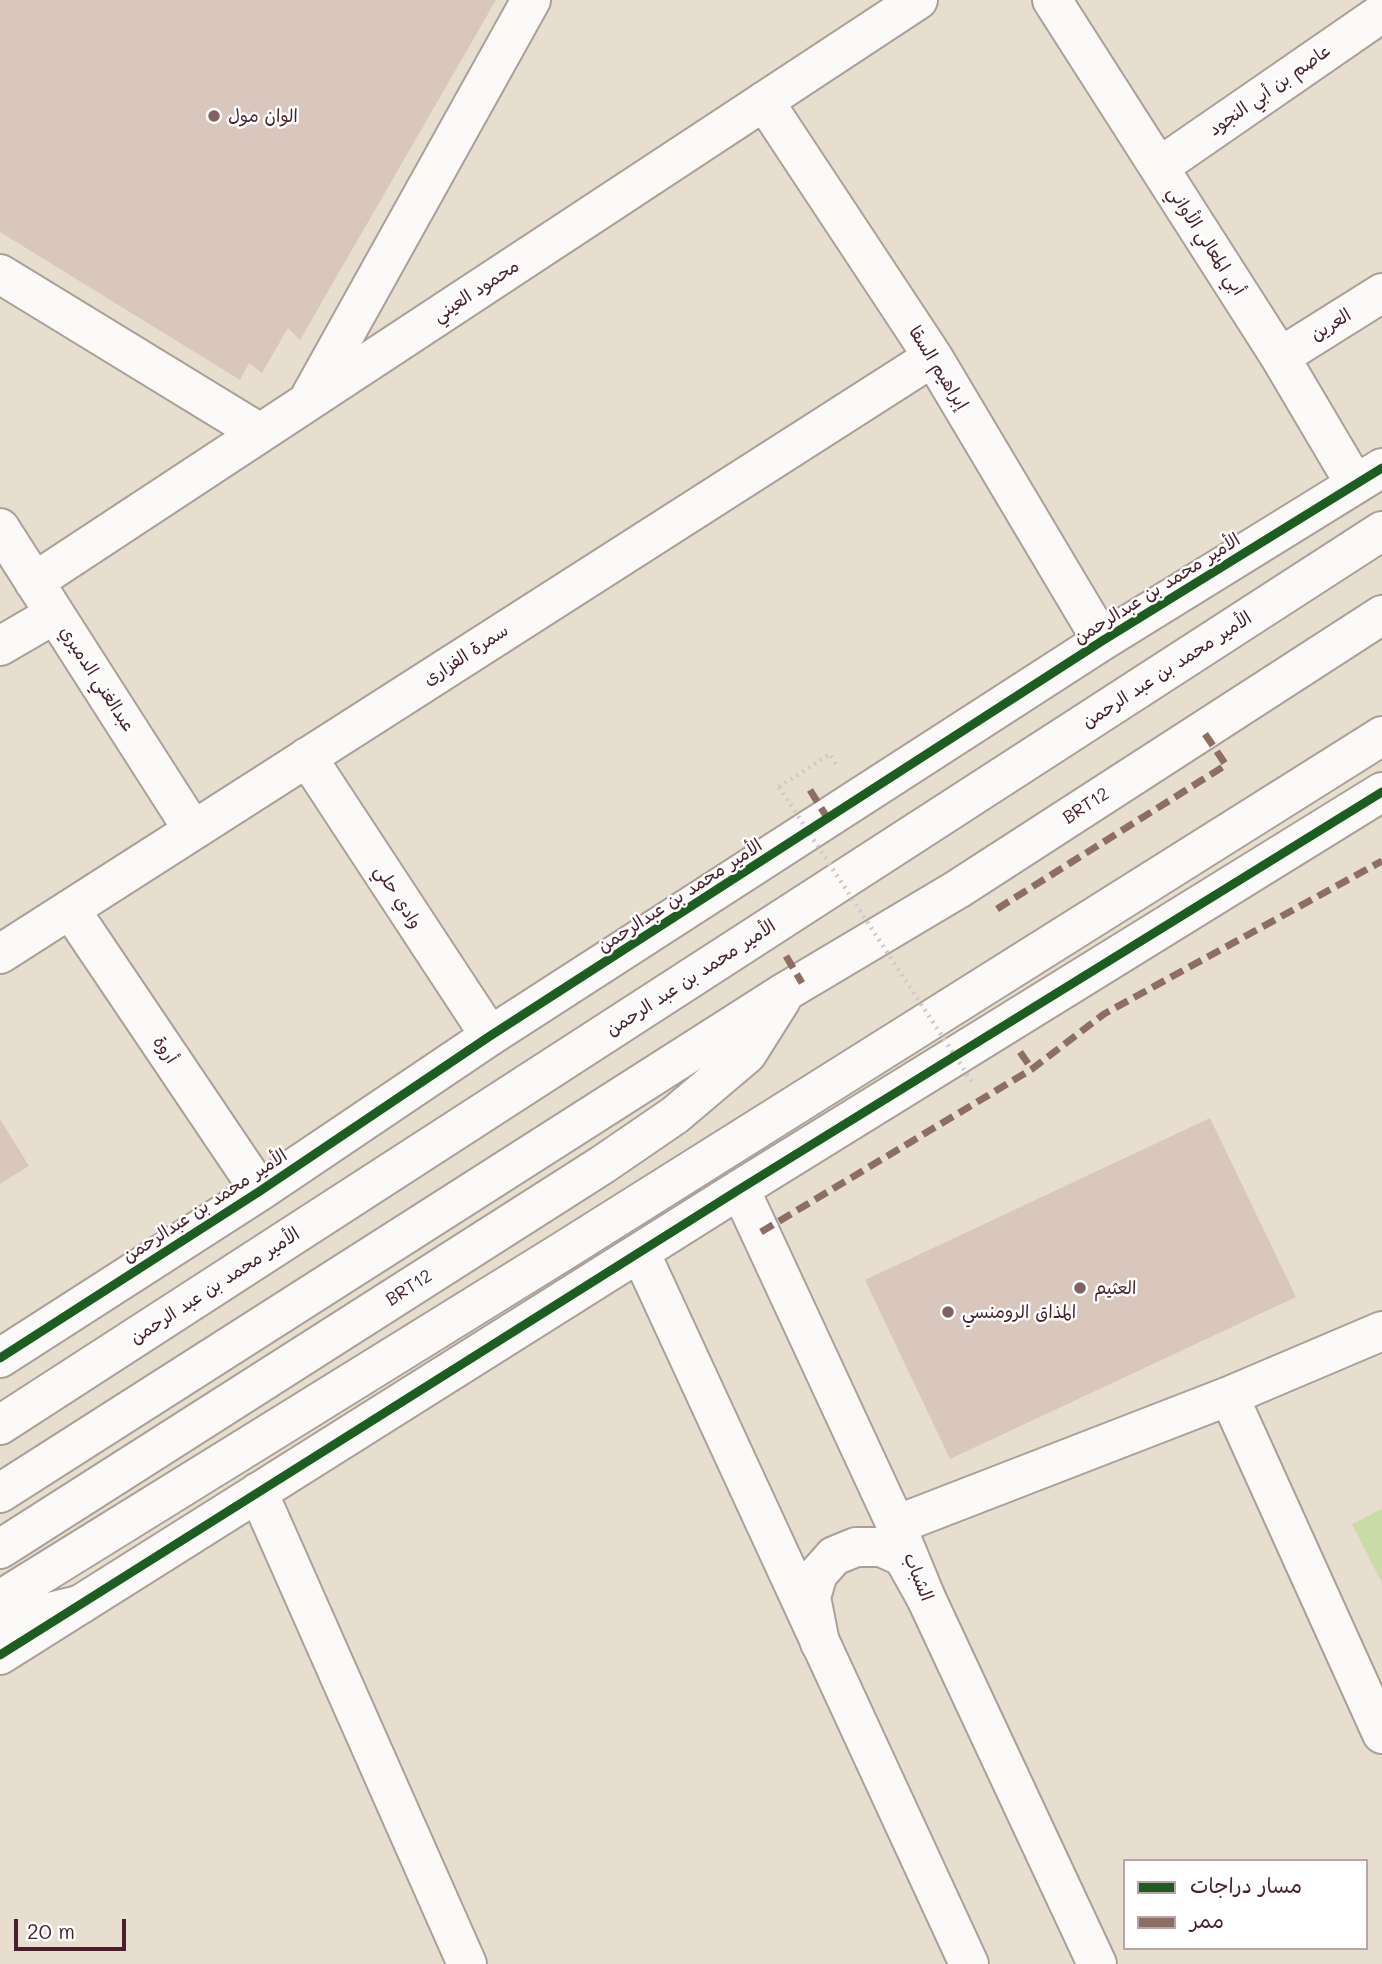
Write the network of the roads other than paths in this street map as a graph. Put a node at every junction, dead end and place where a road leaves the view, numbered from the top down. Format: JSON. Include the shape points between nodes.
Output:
{"nodes":[{"id":1,"x":531,"y":0,"type":"edge"},
{"id":2,"x":918,"y":0,"type":"edge"},
{"id":3,"x":1052,"y":0,"type":"edge"},
{"id":4,"x":1382,"y":13,"type":"edge"},
{"id":5,"x":765,"y":101,"type":"junction"},
{"id":6,"x":1158,"y":167,"type":"junction"},
{"id":7,"x":0,"y":274,"type":"edge"},
{"id":8,"x":1382,"y":293,"type":"edge"},
{"id":9,"x":933,"y":357,"type":"junction"},
{"id":10,"x":1280,"y":357,"type":"junction"},
{"id":11,"x":307,"y":402,"type":"junction"},
{"id":12,"x":260,"y":433,"type":"junction"},
{"id":13,"x":1368,"y":476,"type":"edge"},
{"id":14,"x":0,"y":528,"type":"edge"},
{"id":15,"x":1382,"y":531,"type":"edge"},
{"id":16,"x":34,"y":582,"type":"junction"},
{"id":17,"x":55,"y":614,"type":"junction"},
{"id":18,"x":1382,"y":615,"type":"edge"},
{"id":19,"x":1102,"y":641,"type":"junction"},
{"id":20,"x":0,"y":646,"type":"edge"},
{"id":21,"x":1382,"y":736,"type":"edge"},
{"id":22,"x":307,"y":757,"type":"junction"},
{"id":23,"x":1382,"y":792,"type":"edge"},
{"id":24,"x":193,"y":830,"type":"junction"},
{"id":25,"x":71,"y":909,"type":"junction"},
{"id":26,"x":0,"y":954,"type":"edge"},
{"id":27,"x":785,"y":992,"type":"junction"},
{"id":28,"x":491,"y":1036,"type":"junction"},
{"id":29,"x":740,"y":1189,"type":"junction"},
{"id":30,"x":260,"y":1191,"type":"junction"},
{"id":31,"x":640,"y":1252,"type":"junction"},
{"id":32,"x":1382,"y":1331,"type":"edge"},
{"id":33,"x":0,"y":1358,"type":"edge"},
{"id":34,"x":1229,"y":1396,"type":"junction"},
{"id":35,"x":0,"y":1425,"type":"edge"},
{"id":36,"x":258,"y":1492,"type":"junction"},
{"id":37,"x":0,"y":1493,"type":"edge"},
{"id":38,"x":896,"y":1525,"type":"junction"},
{"id":39,"x":0,"y":1549,"type":"edge"},
{"id":40,"x":926,"y":1598,"type":"junction"},
{"id":41,"x":0,"y":1600,"type":"edge"},
{"id":42,"x":79,"y":1605,"type":"junction"},
{"id":43,"x":0,"y":1624,"type":"edge"},
{"id":44,"x":820,"y":1643,"type":"junction"},
{"id":45,"x":0,"y":1655,"type":"edge"},
{"id":46,"x":1382,"y":1734,"type":"edge"},
{"id":47,"x":467,"y":1964,"type":"edge"},
{"id":48,"x":968,"y":1964,"type":"edge"},
{"id":49,"x":1097,"y":1964,"type":"edge"}],
"edges":[{"from":1,"to":11,"type":"street"},
{"from":2,"to":5,"type":"street","name":"محمود العيني"},
{"from":3,"to":6,"type":"street","name":"أبي المعالي الأواني"},
{"from":4,"to":6,"type":"street","name":"عاصم بن أبي النجود"},
{"from":5,"to":9,"type":"street","name":"إبراهيم السقا"},
{"from":5,"to":11,"type":"street","name":"محمود العيني"},
{"from":6,"to":10,"type":"street","name":"أبي المعالي الأواني"},
{"from":7,"to":12,"type":"street"},
{"from":8,"to":10,"type":"street","name":"العرين"},
{"from":9,"to":19,"type":"street","name":"إبراهيم السقا"},
{"from":9,"to":22,"type":"street","name":"سمرة الفزارى"},
{"from":10,"to":13,"type":"street","name":"أبي المعالي الأواني"},
{"from":11,"to":12,"type":"street","name":"محمود العيني"},
{"from":12,"to":16,"type":"street","name":"محمود العيني"},
{"from":13,"to":19,"type":"street","name":"الأمير محمد بن عبدالرحمن"},
{"from":14,"to":16,"type":"street","name":"عبدالغني الدميري"},
{"from":15,"to":35,"type":"street","name":"الأمير محمد بن عبد الرحمن"},
{"from":16,"to":17,"type":"street","name":"عبدالغني الدميري"},
{"from":17,"to":20,"type":"street"},
{"from":17,"to":24,"type":"street","name":"عبدالغني الدميري"},
{"from":18,"to":27,"type":"street","name":"BRT12","via":[[958,889]]},
{"from":19,"to":28,"type":"street","name":"الأمير محمد بن عبدالرحمن"},
{"from":21,"to":41,"type":"street","via":[[549,1261]]},
{"from":22,"to":24,"type":"street","name":"سمرة الفزارى"},
{"from":22,"to":28,"type":"street","name":"وادي حلي"},
{"from":23,"to":29,"type":"street"},
{"from":24,"to":25,"type":"street","name":"سمرة الفزارى"},
{"from":25,"to":26,"type":"street","name":"سمرة الفزارى"},
{"from":25,"to":30,"type":"street","name":"أروة"},
{"from":27,"to":37,"type":"street","name":"BRT12"},
{"from":27,"to":39,"type":"street","name":"BRT12","via":[[747,1054],[675,1115]]},
{"from":28,"to":30,"type":"street","name":"الأمير محمد بن عبدالرحمن"},
{"from":29,"to":31,"type":"street"},
{"from":29,"to":38,"type":"street","name":"الشباب"},
{"from":30,"to":33,"type":"street","name":"الأمير محمد بن عبدالرحمن"},
{"from":31,"to":36,"type":"street"},
{"from":31,"to":44,"type":"street"},
{"from":32,"to":34,"type":"street"},
{"from":34,"to":38,"type":"street"},
{"from":34,"to":46,"type":"street"},
{"from":36,"to":42,"type":"street"},
{"from":36,"to":47,"type":"street"},
{"from":38,"to":40,"type":"street","name":"الشباب"},
{"from":40,"to":44,"type":"street","via":[[903,1557],[881,1547],[856,1547],[834,1556],[818,1574],[811,1597]]},
{"from":40,"to":49,"type":"street","name":"الشباب"},
{"from":42,"to":43,"type":"street"},
{"from":42,"to":45,"type":"street"},
{"from":44,"to":48,"type":"street"}]}
